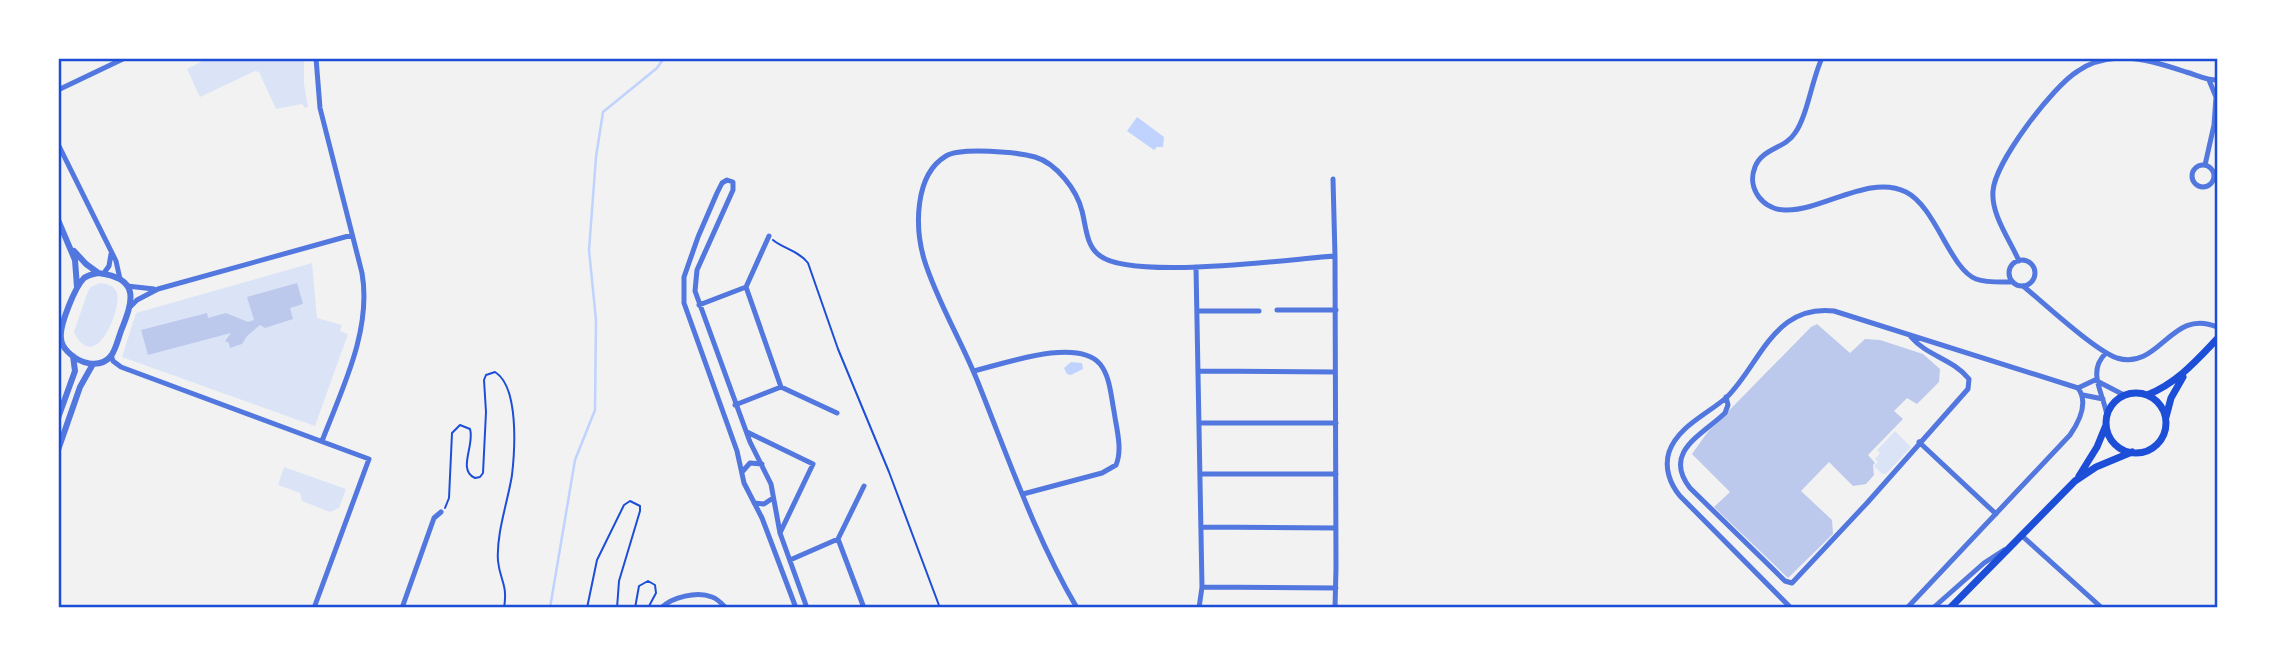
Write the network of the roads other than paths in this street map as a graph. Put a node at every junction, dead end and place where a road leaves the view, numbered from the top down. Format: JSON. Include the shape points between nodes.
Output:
{"nodes":[{"id":1,"x":125,"y":58,"type":"edge"},
{"id":2,"x":316,"y":58,"type":"edge"},
{"id":3,"x":1822,"y":58,"type":"edge"},
{"id":4,"x":2209,"y":80,"type":"junction"},
{"id":5,"x":2217,"y":80,"type":"edge"},
{"id":6,"x":58,"y":90,"type":"edge"},
{"id":7,"x":2217,"y":96,"type":"edge"},
{"id":8,"x":58,"y":144,"type":"edge"},
{"id":9,"x":2205,"y":165,"type":"junction"},
{"id":10,"x":1333,"y":179,"type":"dead end"},
{"id":11,"x":58,"y":220,"type":"edge"},
{"id":12,"x":352,"y":235,"type":"junction"},
{"id":13,"x":769,"y":236,"type":"road end"},
{"id":14,"x":71,"y":247,"type":"junction"},
{"id":15,"x":111,"y":254,"type":"junction"},
{"id":16,"x":1335,"y":256,"type":"junction"},
{"id":17,"x":2018,"y":261,"type":"junction"},
{"id":18,"x":1196,"y":267,"type":"junction"},
{"id":19,"x":101,"y":273,"type":"junction"},
{"id":20,"x":120,"y":279,"type":"junction"},
{"id":21,"x":2013,"y":282,"type":"junction"},
{"id":22,"x":2026,"y":285,"type":"junction"},
{"id":23,"x":127,"y":286,"type":"junction"},
{"id":24,"x":77,"y":287,"type":"junction"},
{"id":25,"x":746,"y":287,"type":"junction"},
{"id":26,"x":158,"y":289,"type":"junction"},
{"id":27,"x":699,"y":305,"type":"junction"},
{"id":28,"x":131,"y":306,"type":"junction"},
{"id":29,"x":1259,"y":310,"type":"dead end"},
{"id":30,"x":1277,"y":310,"type":"dead end"},
{"id":31,"x":1336,"y":310,"type":"junction"},
{"id":32,"x":1198,"y":311,"type":"junction"},
{"id":33,"x":2217,"y":327,"type":"edge"},
{"id":34,"x":1909,"y":335,"type":"junction"},
{"id":35,"x":2217,"y":339,"type":"edge"},
{"id":36,"x":2106,"y":353,"type":"junction"},
{"id":37,"x":111,"y":355,"type":"junction"},
{"id":38,"x":72,"y":356,"type":"junction"},
{"id":39,"x":93,"y":364,"type":"junction"},
{"id":40,"x":974,"y":371,"type":"junction"},
{"id":41,"x":1199,"y":371,"type":"junction"},
{"id":42,"x":1335,"y":373,"type":"junction"},
{"id":43,"x":2185,"y":373,"type":"junction"},
{"id":44,"x":2095,"y":380,"type":"junction"},
{"id":45,"x":726,"y":381,"type":"junction"},
{"id":46,"x":713,"y":385,"type":"junction"},
{"id":47,"x":782,"y":387,"type":"junction"},
{"id":48,"x":2078,"y":388,"type":"junction"},
{"id":49,"x":2083,"y":395,"type":"junction"},
{"id":50,"x":2124,"y":395,"type":"junction"},
{"id":51,"x":2147,"y":395,"type":"junction"},
{"id":52,"x":1726,"y":397,"type":"junction"},
{"id":53,"x":2103,"y":399,"type":"junction"},
{"id":54,"x":735,"y":405,"type":"junction"},
{"id":55,"x":836,"y":413,"type":"dead end"},
{"id":56,"x":58,"y":418,"type":"edge"},
{"id":57,"x":2165,"y":419,"type":"junction"},
{"id":58,"x":2106,"y":420,"type":"junction"},
{"id":59,"x":1200,"y":423,"type":"junction"},
{"id":60,"x":1336,"y":423,"type":"junction"},
{"id":61,"x":746,"y":432,"type":"junction"},
{"id":62,"x":322,"y":441,"type":"junction"},
{"id":63,"x":1919,"y":442,"type":"junction"},
{"id":64,"x":58,"y":450,"type":"edge"},
{"id":65,"x":2132,"y":452,"type":"junction"},
{"id":66,"x":762,"y":464,"type":"junction"},
{"id":67,"x":741,"y":472,"type":"junction"},
{"id":68,"x":1200,"y":474,"type":"junction"},
{"id":69,"x":1336,"y":474,"type":"junction"},
{"id":70,"x":2075,"y":481,"type":"junction"},
{"id":71,"x":864,"y":486,"type":"dead end"},
{"id":72,"x":1023,"y":494,"type":"junction"},
{"id":73,"x":773,"y":498,"type":"junction"},
{"id":74,"x":754,"y":503,"type":"junction"},
{"id":75,"x":442,"y":512,"type":"road end"},
{"id":76,"x":1996,"y":514,"type":"junction"},
{"id":77,"x":1202,"y":527,"type":"junction"},
{"id":78,"x":1336,"y":528,"type":"junction"},
{"id":79,"x":780,"y":533,"type":"junction"},
{"id":80,"x":2021,"y":534,"type":"junction"},
{"id":81,"x":838,"y":539,"type":"junction"},
{"id":82,"x":2010,"y":546,"type":"junction"},
{"id":83,"x":790,"y":560,"type":"junction"},
{"id":84,"x":1202,"y":587,"type":"junction"},
{"id":85,"x":1336,"y":588,"type":"junction"},
{"id":86,"x":314,"y":608,"type":"edge"},
{"id":87,"x":402,"y":608,"type":"edge"},
{"id":88,"x":661,"y":608,"type":"edge"},
{"id":89,"x":726,"y":608,"type":"edge"},
{"id":90,"x":796,"y":608,"type":"edge"},
{"id":91,"x":807,"y":608,"type":"edge"},
{"id":92,"x":864,"y":608,"type":"edge"},
{"id":93,"x":1077,"y":608,"type":"edge"},
{"id":94,"x":1199,"y":608,"type":"edge"},
{"id":95,"x":1335,"y":608,"type":"edge"},
{"id":96,"x":1791,"y":608,"type":"edge"},
{"id":97,"x":1907,"y":608,"type":"edge"},
{"id":98,"x":1933,"y":608,"type":"edge"},
{"id":99,"x":1950,"y":608,"type":"edge"},
{"id":100,"x":2102,"y":608,"type":"edge"}],
"edges":[{"from":1,"to":6,"type":"street"},
{"from":2,"to":12,"type":"street","via":[[320,108]]},
{"from":3,"to":21,"type":"street","via":[[1795,134],[1756,164],[1753,184],[1760,199],[1773,208],[1788,210],[1873,188],[1899,189],[1924,208],[1967,273],[1984,281]]},
{"from":4,"to":5,"type":"street"},
{"from":4,"to":7,"type":"street"},
{"from":4,"to":17,"type":"street","via":[[2125,58],[2088,65],[2062,83],[2001,165],[1994,185],[1994,206]]},
{"from":7,"to":9,"type":"street"},
{"from":8,"to":15,"type":"street"},
{"from":9,"to":9,"type":"street","via":[[2214,177],[2202,187],[2195,184],[2192,174]]},
{"from":10,"to":16,"type":"street"},
{"from":11,"to":14,"type":"street"},
{"from":12,"to":26,"type":"street"},
{"from":12,"to":62,"type":"street","via":[[364,309],[353,356]]},
{"from":13,"to":25,"type":"street"},
{"from":14,"to":19,"type":"street"},
{"from":14,"to":24,"type":"street"},
{"from":15,"to":19,"type":"street","via":[[109,266]]},
{"from":15,"to":20,"type":"street"},
{"from":16,"to":18,"type":"street"},
{"from":16,"to":31,"type":"street"},
{"from":17,"to":21,"type":"street","via":[[2010,271]]},
{"from":17,"to":22,"type":"street","via":[[2033,267],[2035,275]]},
{"from":18,"to":32,"type":"street"},
{"from":18,"to":40,"type":"street","via":[[1126,265],[1098,254],[1075,194],[1053,167],[1040,159],[972,151],[946,156],[925,183],[920,239],[931,276]]},
{"from":19,"to":20,"type":"street"},
{"from":19,"to":24,"type":"street","via":[[86,276]]},
{"from":20,"to":23,"type":"street"},
{"from":21,"to":22,"type":"street"},
{"from":22,"to":36,"type":"street"},
{"from":23,"to":26,"type":"street"},
{"from":23,"to":28,"type":"street"},
{"from":24,"to":38,"type":"street","via":[[61,333]]},
{"from":25,"to":27,"type":"street"},
{"from":25,"to":47,"type":"street"},
{"from":26,"to":28,"type":"street"},
{"from":27,"to":45,"type":"street"},
{"from":27,"to":46,"type":"street","via":[[695,275],[733,190],[730,180],[722,183],[705,218],[683,284],[687,315]]},
{"from":28,"to":37,"type":"street"},
{"from":29,"to":32,"type":"street"},
{"from":30,"to":31,"type":"street"},
{"from":31,"to":42,"type":"street"},
{"from":32,"to":41,"type":"street"},
{"from":33,"to":36,"type":"street","via":[[2186,325],[2137,359]]},
{"from":34,"to":48,"type":"street"},
{"from":34,"to":52,"type":"street","via":[[1834,311],[1807,312],[1779,330]]},
{"from":34,"to":63,"type":"street","via":[[1926,351],[1956,366],[1969,383],[1965,394]]},
{"from":35,"to":43,"type":"main road"},
{"from":36,"to":44,"type":"street"},
{"from":37,"to":39,"type":"street"},
{"from":37,"to":62,"type":"street","via":[[118,366]]},
{"from":38,"to":39,"type":"street"},
{"from":38,"to":56,"type":"street","via":[[75,371]]},
{"from":39,"to":64,"type":"street"},
{"from":40,"to":72,"type":"street"},
{"from":40,"to":72,"type":"street","via":[[1053,353],[1086,355],[1103,368],[1112,398],[1119,451],[1116,465]]},
{"from":41,"to":42,"type":"street"},
{"from":41,"to":59,"type":"street"},
{"from":42,"to":60,"type":"street"},
{"from":43,"to":51,"type":"main road"},
{"from":43,"to":57,"type":"main road"},
{"from":44,"to":48,"type":"street"},
{"from":44,"to":50,"type":"street"},
{"from":44,"to":53,"type":"street"},
{"from":45,"to":46,"type":"street"},
{"from":45,"to":54,"type":"street"},
{"from":46,"to":67,"type":"street"},
{"from":47,"to":54,"type":"street"},
{"from":47,"to":55,"type":"street"},
{"from":48,"to":49,"type":"street"},
{"from":49,"to":53,"type":"street"},
{"from":49,"to":76,"type":"street","via":[[2073,432]]},
{"from":50,"to":51,"type":"main road"},
{"from":50,"to":58,"type":"main road","via":[[2116,400]]},
{"from":51,"to":57,"type":"main road","via":[[2160,404]]},
{"from":52,"to":63,"type":"street","via":[[1725,413],[1682,453],[1682,475],[1787,583],[1794,581]]},
{"from":52,"to":96,"type":"street","via":[[1676,439],[1668,458],[1669,476],[1684,501]]},
{"from":53,"to":58,"type":"street"},
{"from":54,"to":61,"type":"street"},
{"from":57,"to":65,"type":"main road","via":[[2157,444]]},
{"from":58,"to":65,"type":"main road","via":[[2114,443]]},
{"from":58,"to":70,"type":"main road","via":[[2097,447]]},
{"from":59,"to":60,"type":"street"},
{"from":59,"to":68,"type":"street"},
{"from":60,"to":69,"type":"street"},
{"from":61,"to":66,"type":"street"},
{"from":61,"to":79,"type":"street","via":[[813,464]]},
{"from":62,"to":86,"type":"street","via":[[369,459]]},
{"from":63,"to":76,"type":"street"},
{"from":65,"to":70,"type":"main road"},
{"from":66,"to":67,"type":"street","via":[[750,463]]},
{"from":66,"to":73,"type":"street"},
{"from":67,"to":74,"type":"street"},
{"from":68,"to":69,"type":"street"},
{"from":68,"to":77,"type":"street"},
{"from":69,"to":78,"type":"street"},
{"from":70,"to":80,"type":"main road"},
{"from":71,"to":81,"type":"street"},
{"from":72,"to":93,"type":"street","via":[[1046,553]]},
{"from":73,"to":74,"type":"street","via":[[764,504]]},
{"from":73,"to":79,"type":"street"},
{"from":74,"to":90,"type":"street"},
{"from":75,"to":87,"type":"street","via":[[434,518]]},
{"from":76,"to":97,"type":"street"},
{"from":77,"to":78,"type":"street"},
{"from":77,"to":84,"type":"street"},
{"from":78,"to":85,"type":"street"},
{"from":79,"to":83,"type":"street"},
{"from":80,"to":82,"type":"main road"},
{"from":80,"to":100,"type":"street"},
{"from":81,"to":83,"type":"street"},
{"from":81,"to":92,"type":"street"},
{"from":82,"to":98,"type":"street"},
{"from":82,"to":99,"type":"main road"},
{"from":83,"to":91,"type":"street"},
{"from":84,"to":85,"type":"street"},
{"from":84,"to":94,"type":"street"},
{"from":85,"to":95,"type":"street"},
{"from":88,"to":89,"type":"street","via":[[677,598],[704,595]]}]}
